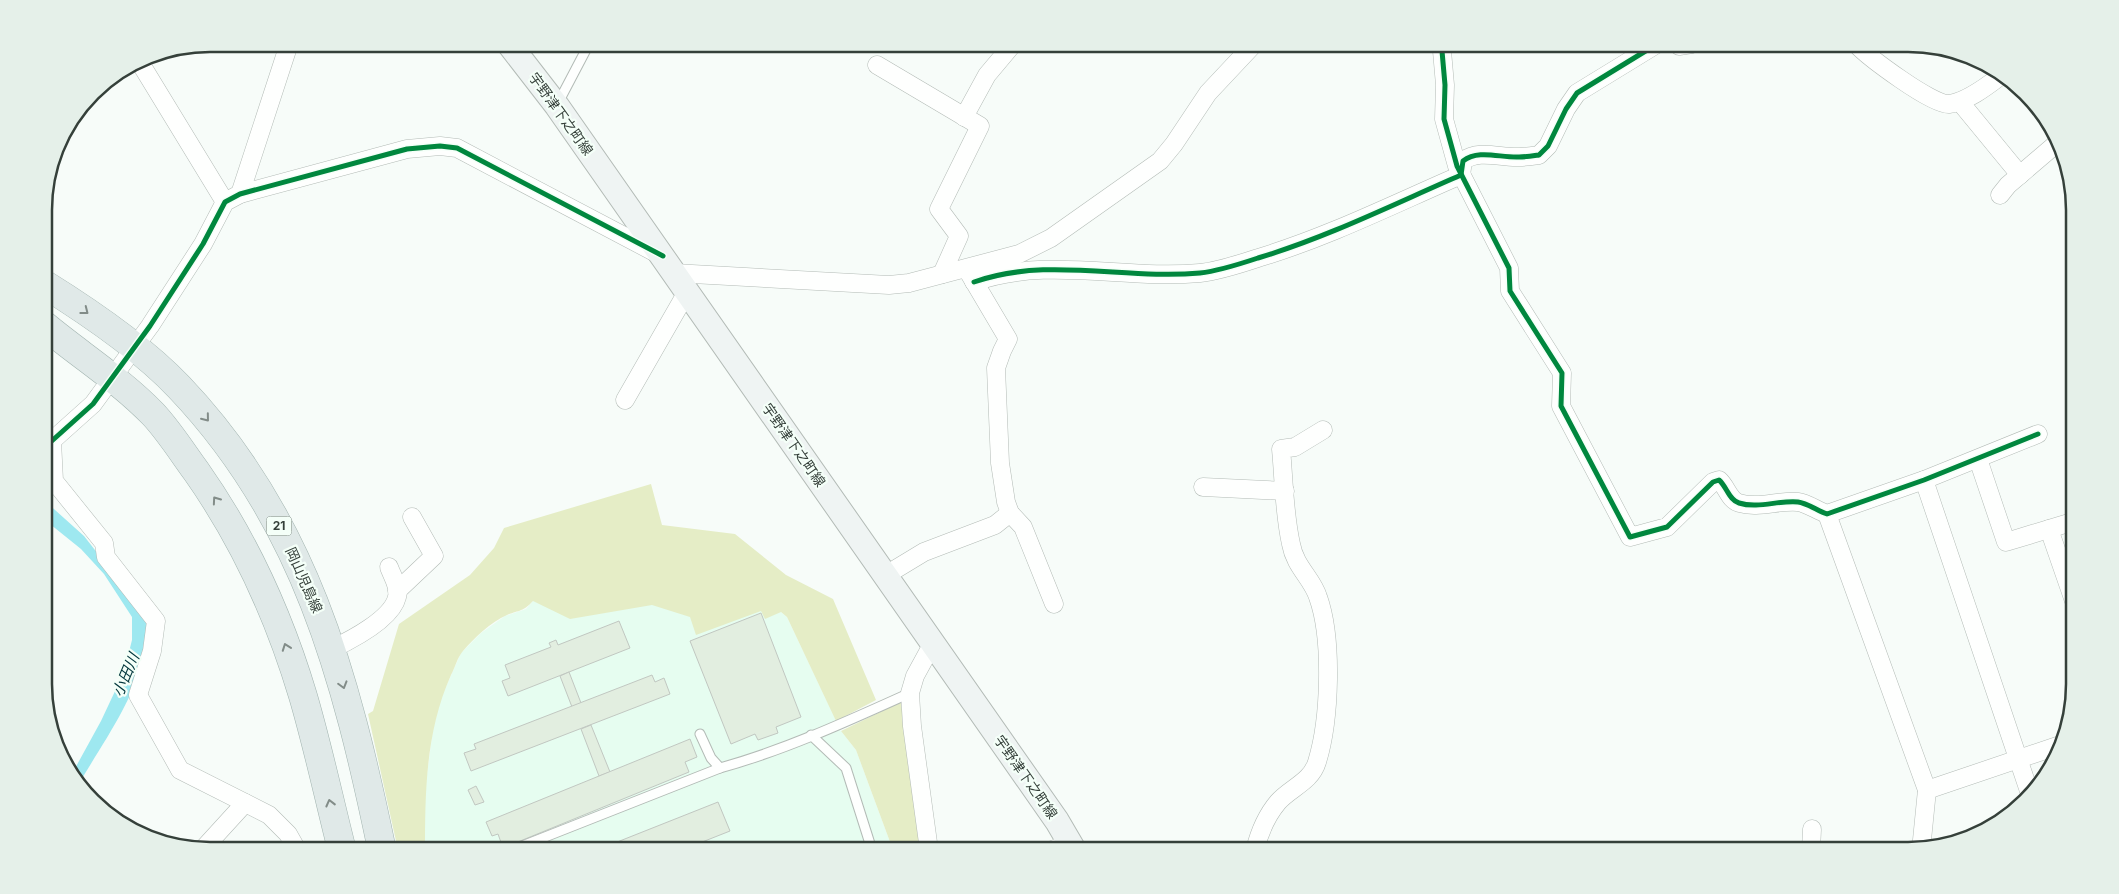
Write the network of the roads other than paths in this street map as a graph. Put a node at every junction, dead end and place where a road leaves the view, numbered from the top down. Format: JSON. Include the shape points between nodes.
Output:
{"nodes":[{"id":1,"x":286,"y":52,"type":"edge"},
{"id":2,"x":515,"y":52,"type":"edge"},
{"id":3,"x":585,"y":52,"type":"edge"},
{"id":4,"x":1006,"y":52,"type":"edge"},
{"id":5,"x":1247,"y":52,"type":"edge"},
{"id":6,"x":1442,"y":52,"type":"edge"},
{"id":7,"x":1644,"y":52,"type":"edge"},
{"id":8,"x":1864,"y":52,"type":"edge"},
{"id":9,"x":877,"y":64,"type":"dead end"},
{"id":10,"x":144,"y":68,"type":"edge"},
{"id":11,"x":1996,"y":79,"type":"edge"},
{"id":12,"x":1960,"y":102,"type":"junction"},
{"id":13,"x":557,"y":106,"type":"junction"},
{"id":14,"x":964,"y":117,"type":"junction"},
{"id":15,"x":2052,"y":147,"type":"edge"},
{"id":16,"x":2020,"y":174,"type":"junction"},
{"id":17,"x":1461,"y":175,"type":"junction"},
{"id":18,"x":2000,"y":195,"type":"dead end"},
{"id":19,"x":232,"y":198,"type":"junction"},
{"id":20,"x":668,"y":264,"type":"junction"},
{"id":21,"x":942,"y":274,"type":"junction"},
{"id":22,"x":970,"y":275,"type":"junction"},
{"id":23,"x":53,"y":289,"type":"edge"},
{"id":24,"x":688,"y":292,"type":"junction"},
{"id":25,"x":53,"y":332,"type":"edge"},
{"id":26,"x":134,"y":347,"type":"junction"},
{"id":27,"x":112,"y":378,"type":"junction"},
{"id":28,"x":625,"y":400,"type":"dead end"},
{"id":29,"x":1323,"y":430,"type":"dead end"},
{"id":30,"x":2038,"y":434,"type":"dead end"},
{"id":31,"x":53,"y":440,"type":"edge"},
{"id":32,"x":1978,"y":459,"type":"junction"},
{"id":33,"x":52,"y":471,"type":"edge"},
{"id":34,"x":1924,"y":480,"type":"junction"},
{"id":35,"x":1203,"y":487,"type":"dead end"},
{"id":36,"x":1285,"y":491,"type":"junction"},
{"id":37,"x":1010,"y":513,"type":"junction"},
{"id":38,"x":1827,"y":514,"type":"junction"},
{"id":39,"x":412,"y":517,"type":"dead end"},
{"id":40,"x":2066,"y":524,"type":"edge"},
{"id":41,"x":2049,"y":529,"type":"junction"},
{"id":42,"x":388,"y":567,"type":"dead end"},
{"id":43,"x":886,"y":575,"type":"junction"},
{"id":44,"x":2066,"y":578,"type":"edge"},
{"id":45,"x":397,"y":591,"type":"junction"},
{"id":46,"x":1054,"y":604,"type":"dead end"},
{"id":47,"x":932,"y":643,"type":"junction"},
{"id":48,"x":332,"y":649,"type":"junction"},
{"id":49,"x":910,"y":693,"type":"junction"},
{"id":50,"x":700,"y":734,"type":"dead end"},
{"id":51,"x":811,"y":735,"type":"junction"},
{"id":52,"x":2052,"y":748,"type":"edge"},
{"id":53,"x":2018,"y":760,"type":"junction"},
{"id":54,"x":720,"y":768,"type":"junction"},
{"id":55,"x":2028,"y":787,"type":"edge"},
{"id":56,"x":1926,"y":790,"type":"junction"},
{"id":57,"x":245,"y":803,"type":"junction"},
{"id":58,"x":1812,"y":829,"type":"dead end"},
{"id":59,"x":1258,"y":841,"type":"edge"},
{"id":60,"x":1811,"y":841,"type":"edge"},
{"id":61,"x":1922,"y":841,"type":"edge"},
{"id":62,"x":209,"y":842,"type":"edge"},
{"id":63,"x":292,"y":842,"type":"edge"},
{"id":64,"x":340,"y":842,"type":"edge"},
{"id":65,"x":380,"y":842,"type":"edge"},
{"id":66,"x":533,"y":842,"type":"edge"},
{"id":67,"x":870,"y":842,"type":"edge"},
{"id":68,"x":928,"y":842,"type":"edge"},
{"id":69,"x":1063,"y":842,"type":"edge"}],
"edges":[{"from":1,"to":19,"type":"street"},
{"from":2,"to":13,"type":"main road","name":"宇野津下之町線"},
{"from":3,"to":13,"type":"lane"},
{"from":4,"to":14,"type":"street","via":[[987,74]]},
{"from":5,"to":22,"type":"street","via":[[1208,94],[1160,161],[1051,238]]},
{"from":6,"to":17,"type":"street","via":[[1444,119]]},
{"from":7,"to":17,"type":"street","via":[[1577,93],[1548,146],[1539,155],[1470,156],[1463,161]]},
{"from":8,"to":12,"type":"street","via":[[1929,97],[1946,104]]},
{"from":9,"to":14,"type":"street"},
{"from":10,"to":19,"type":"street"},
{"from":11,"to":12,"type":"street"},
{"from":12,"to":16,"type":"street"},
{"from":13,"to":20,"type":"main road","name":"宇野津下之町線"},
{"from":14,"to":21,"type":"street","via":[[980,126],[938,209],[959,236]]},
{"from":15,"to":16,"type":"street"},
{"from":16,"to":18,"type":"street"},
{"from":17,"to":22,"type":"street","via":[[1300,246],[1210,271],[1161,274],[1052,270]]},
{"from":17,"to":38,"type":"street","via":[[1509,268],[1510,291],[1562,373],[1561,406],[1630,537],[1667,527],[1713,482],[1719,480],[1738,503],[1799,502]]},
{"from":19,"to":20,"type":"street","via":[[407,149],[457,148]]},
{"from":19,"to":26,"type":"street"},
{"from":20,"to":21,"type":"street","via":[[889,285]]},
{"from":20,"to":24,"type":"main road","name":"宇野津下之町線"},
{"from":21,"to":22,"type":"street"},
{"from":22,"to":37,"type":"street","via":[[1008,339],[996,368],[1000,463]]},
{"from":23,"to":26,"type":"main road","name":"岡山児島線","number":"21","one_way":true},
{"from":24,"to":28,"type":"street"},
{"from":24,"to":43,"type":"main road","name":"宇野津下之町線"},
{"from":25,"to":27,"type":"main road"},
{"from":26,"to":27,"type":"street"},
{"from":26,"to":48,"type":"main road","name":"岡山児島線","number":"21","one_way":true,"via":[[161,369],[197,407],[258,488],[310,590]]},
{"from":27,"to":31,"type":"street","via":[[93,404]]},
{"from":64,"to":27,"type":"main road","one_way":true,"via":[[302,696],[270,605],[252,566],[221,507],[171,436],[134,394]]},
{"from":29,"to":36,"type":"street","via":[[1295,447],[1281,449]]},
{"from":30,"to":32,"type":"street"},
{"from":32,"to":34,"type":"street"},
{"from":32,"to":41,"type":"street","via":[[2006,542]]},
{"from":33,"to":57,"type":"street","via":[[54,481],[104,543],[106,557],[156,621],[152,651],[138,695],[180,770]]},
{"from":34,"to":38,"type":"street"},
{"from":34,"to":53,"type":"street"},
{"from":35,"to":36,"type":"street"},
{"from":36,"to":59,"type":"street","via":[[1290,544],[1298,565],[1318,595],[1326,625],[1326,711],[1317,763],[1310,776],[1278,802]]},
{"from":37,"to":43,"type":"street","via":[[995,524],[924,552]]},
{"from":37,"to":46,"type":"street","via":[[1023,527]]},
{"from":38,"to":56,"type":"street"},
{"from":39,"to":45,"type":"street","via":[[434,556]]},
{"from":40,"to":41,"type":"street"},
{"from":41,"to":44,"type":"street"},
{"from":42,"to":45,"type":"street"},
{"from":43,"to":47,"type":"main road","name":"宇野津下之町線"},
{"from":45,"to":48,"type":"street","via":[[398,596],[381,620],[354,639]]},
{"from":47,"to":49,"type":"street"},
{"from":47,"to":69,"type":"main road","name":"宇野津下之町線","via":[[1058,821]]},
{"from":48,"to":65,"type":"main road","name":"岡山児島線","number":"21","one_way":true,"via":[[352,718]]},
{"from":49,"to":51,"type":"lane"},
{"from":49,"to":68,"type":"street"},
{"from":50,"to":54,"type":"lane","via":[[711,758]]},
{"from":51,"to":54,"type":"lane"},
{"from":51,"to":67,"type":"lane","via":[[846,768]]},
{"from":52,"to":53,"type":"street"},
{"from":53,"to":55,"type":"street"},
{"from":53,"to":56,"type":"street"},
{"from":54,"to":66,"type":"lane"},
{"from":56,"to":61,"type":"street"},
{"from":57,"to":62,"type":"street"},
{"from":57,"to":63,"type":"street","via":[[269,815]]},
{"from":58,"to":60,"type":"street"}]}
